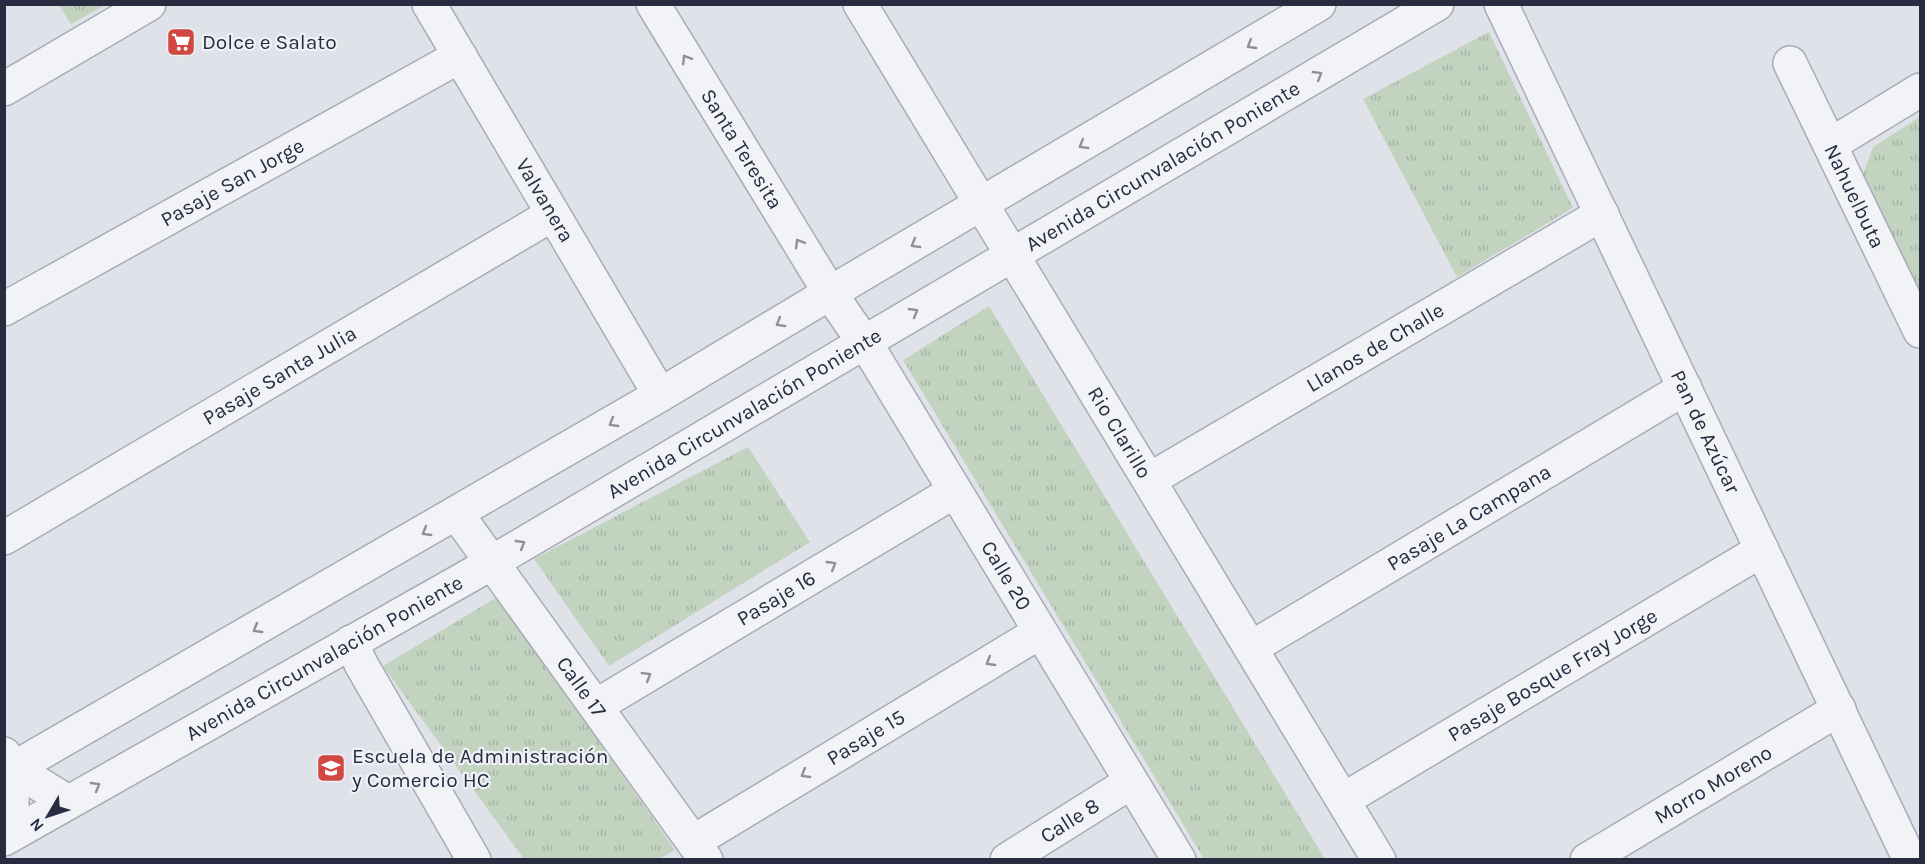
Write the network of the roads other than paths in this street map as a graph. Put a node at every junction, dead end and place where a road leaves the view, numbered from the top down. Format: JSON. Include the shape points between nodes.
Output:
{"nodes":[{"id":1,"x":149,"y":4,"type":"edge"},
{"id":2,"x":429,"y":4,"type":"edge"},
{"id":3,"x":653,"y":4,"type":"edge"},
{"id":4,"x":860,"y":4,"type":"edge"},
{"id":5,"x":1319,"y":4,"type":"edge"},
{"id":6,"x":1437,"y":4,"type":"edge"},
{"id":7,"x":1501,"y":4,"type":"edge"},
{"id":8,"x":460,"y":56,"type":"junction"},
{"id":9,"x":1790,"y":63,"type":"dead end"},
{"id":10,"x":4,"y":89,"type":"edge"},
{"id":11,"x":1920,"y":90,"type":"edge"},
{"id":12,"x":1830,"y":145,"type":"junction"},
{"id":13,"x":982,"y":205,"type":"junction"},
{"id":14,"x":553,"y":214,"type":"junction"},
{"id":15,"x":1602,"y":214,"type":"junction"},
{"id":16,"x":1012,"y":255,"type":"junction"},
{"id":17,"x":830,"y":293,"type":"junction"},
{"id":18,"x":4,"y":309,"type":"edge"},
{"id":19,"x":1920,"y":331,"type":"edge"},
{"id":20,"x":864,"y":341,"type":"junction"},
{"id":21,"x":1685,"y":388,"type":"junction"},
{"id":22,"x":660,"y":395,"type":"junction"},
{"id":23,"x":1149,"y":480,"type":"junction"},
{"id":24,"x":955,"y":491,"type":"junction"},
{"id":25,"x":457,"y":514,"type":"junction"},
{"id":26,"x":4,"y":538,"type":"edge"},
{"id":27,"x":1762,"y":550,"type":"junction"},
{"id":28,"x":492,"y":561,"type":"junction"},
{"id":29,"x":1040,"y":632,"type":"junction"},
{"id":30,"x":351,"y":642,"type":"junction"},
{"id":31,"x":1251,"y":648,"type":"junction"},
{"id":32,"x":596,"y":706,"type":"junction"},
{"id":33,"x":1839,"y":709,"type":"junction"},
{"id":34,"x":7,"y":766,"type":"edge"},
{"id":35,"x":1131,"y":782,"type":"junction"},
{"id":36,"x":1343,"y":800,"type":"junction"},
{"id":37,"x":57,"y":808,"type":"junction"},
{"id":38,"x":8,"y":837,"type":"edge"},
{"id":39,"x":700,"y":851,"type":"edge"},
{"id":40,"x":474,"y":860,"type":"edge"},
{"id":41,"x":1007,"y":860,"type":"edge"},
{"id":42,"x":1179,"y":860,"type":"edge"},
{"id":43,"x":1379,"y":860,"type":"edge"},
{"id":44,"x":1587,"y":860,"type":"edge"},
{"id":45,"x":1910,"y":860,"type":"edge"}],
"edges":[{"from":1,"to":10,"type":"street"},
{"from":2,"to":8,"type":"street","name":"Valvanera"},
{"from":17,"to":3,"type":"street","name":"Santa Teresita","one_way":true},
{"from":4,"to":13,"type":"street","name":"Rio Clarillo"},
{"from":5,"to":13,"type":"street","one_way":true},
{"from":16,"to":6,"type":"street","name":"Avenida Circunvalación Poniente","one_way":true},
{"from":7,"to":15,"type":"street","name":"Pan de Azúcar"},
{"from":8,"to":14,"type":"street","name":"Valvanera"},
{"from":8,"to":18,"type":"street","name":"Pasaje San Jorge"},
{"from":9,"to":12,"type":"street","name":"Nahuelbuta"},
{"from":11,"to":12,"type":"street"},
{"from":12,"to":19,"type":"street","name":"Nahuelbuta"},
{"from":13,"to":16,"type":"street","name":"Rio Clarillo"},
{"from":13,"to":17,"type":"street","one_way":true},
{"from":14,"to":22,"type":"street","name":"Valvanera"},
{"from":14,"to":26,"type":"street","name":"Pasaje Santa Julia"},
{"from":15,"to":21,"type":"street","name":"Pan de Azúcar"},
{"from":15,"to":23,"type":"street","name":"Llanos de Challe"},
{"from":20,"to":16,"type":"street","name":"Avenida Circunvalación Poniente","one_way":true},
{"from":16,"to":23,"type":"street","name":"Rio Clarillo"},
{"from":17,"to":20,"type":"street","name":"Calle 20"},
{"from":17,"to":22,"type":"street","one_way":true},
{"from":20,"to":24,"type":"street","name":"Calle 20"},
{"from":28,"to":20,"type":"street","name":"Avenida Circunvalación Poniente","one_way":true},
{"from":21,"to":27,"type":"street","name":"Pan de Azúcar"},
{"from":21,"to":31,"type":"street","name":"Pasaje La Campana"},
{"from":22,"to":25,"type":"street","one_way":true},
{"from":23,"to":31,"type":"street","name":"Rio Clarillo"},
{"from":24,"to":29,"type":"street","name":"Calle 20"},
{"from":32,"to":24,"type":"street","name":"Pasaje 16","one_way":true},
{"from":25,"to":28,"type":"street","name":"Calle 17"},
{"from":25,"to":34,"type":"street","one_way":true},
{"from":27,"to":33,"type":"street","name":"Pan de Azúcar"},
{"from":27,"to":36,"type":"street","name":"Pasaje Bosque Fray Jorge"},
{"from":28,"to":30,"type":"street","name":"Avenida Circunvalación Poniente"},
{"from":28,"to":32,"type":"street","name":"Calle 17"},
{"from":29,"to":35,"type":"street","name":"Calle 20"},
{"from":29,"to":39,"type":"street","name":"Pasaje 15","one_way":true},
{"from":37,"to":30,"type":"street","name":"Avenida Circunvalación Poniente","one_way":true},
{"from":30,"to":40,"type":"street"},
{"from":31,"to":36,"type":"street","name":"Rio Clarillo"},
{"from":32,"to":39,"type":"street","name":"Calle 17"},
{"from":33,"to":44,"type":"street","name":"Morro Moreno"},
{"from":33,"to":45,"type":"street","name":"Pan de Azúcar"},
{"from":34,"to":37,"type":"street"},
{"from":34,"to":38,"type":"street"},
{"from":35,"to":41,"type":"street","name":"Calle 8"},
{"from":35,"to":42,"type":"street","name":"Calle 20"},
{"from":36,"to":43,"type":"street","name":"Rio Clarillo"},
{"from":37,"to":38,"type":"street","name":"Avenida Circunvalación Poniente"}]}
